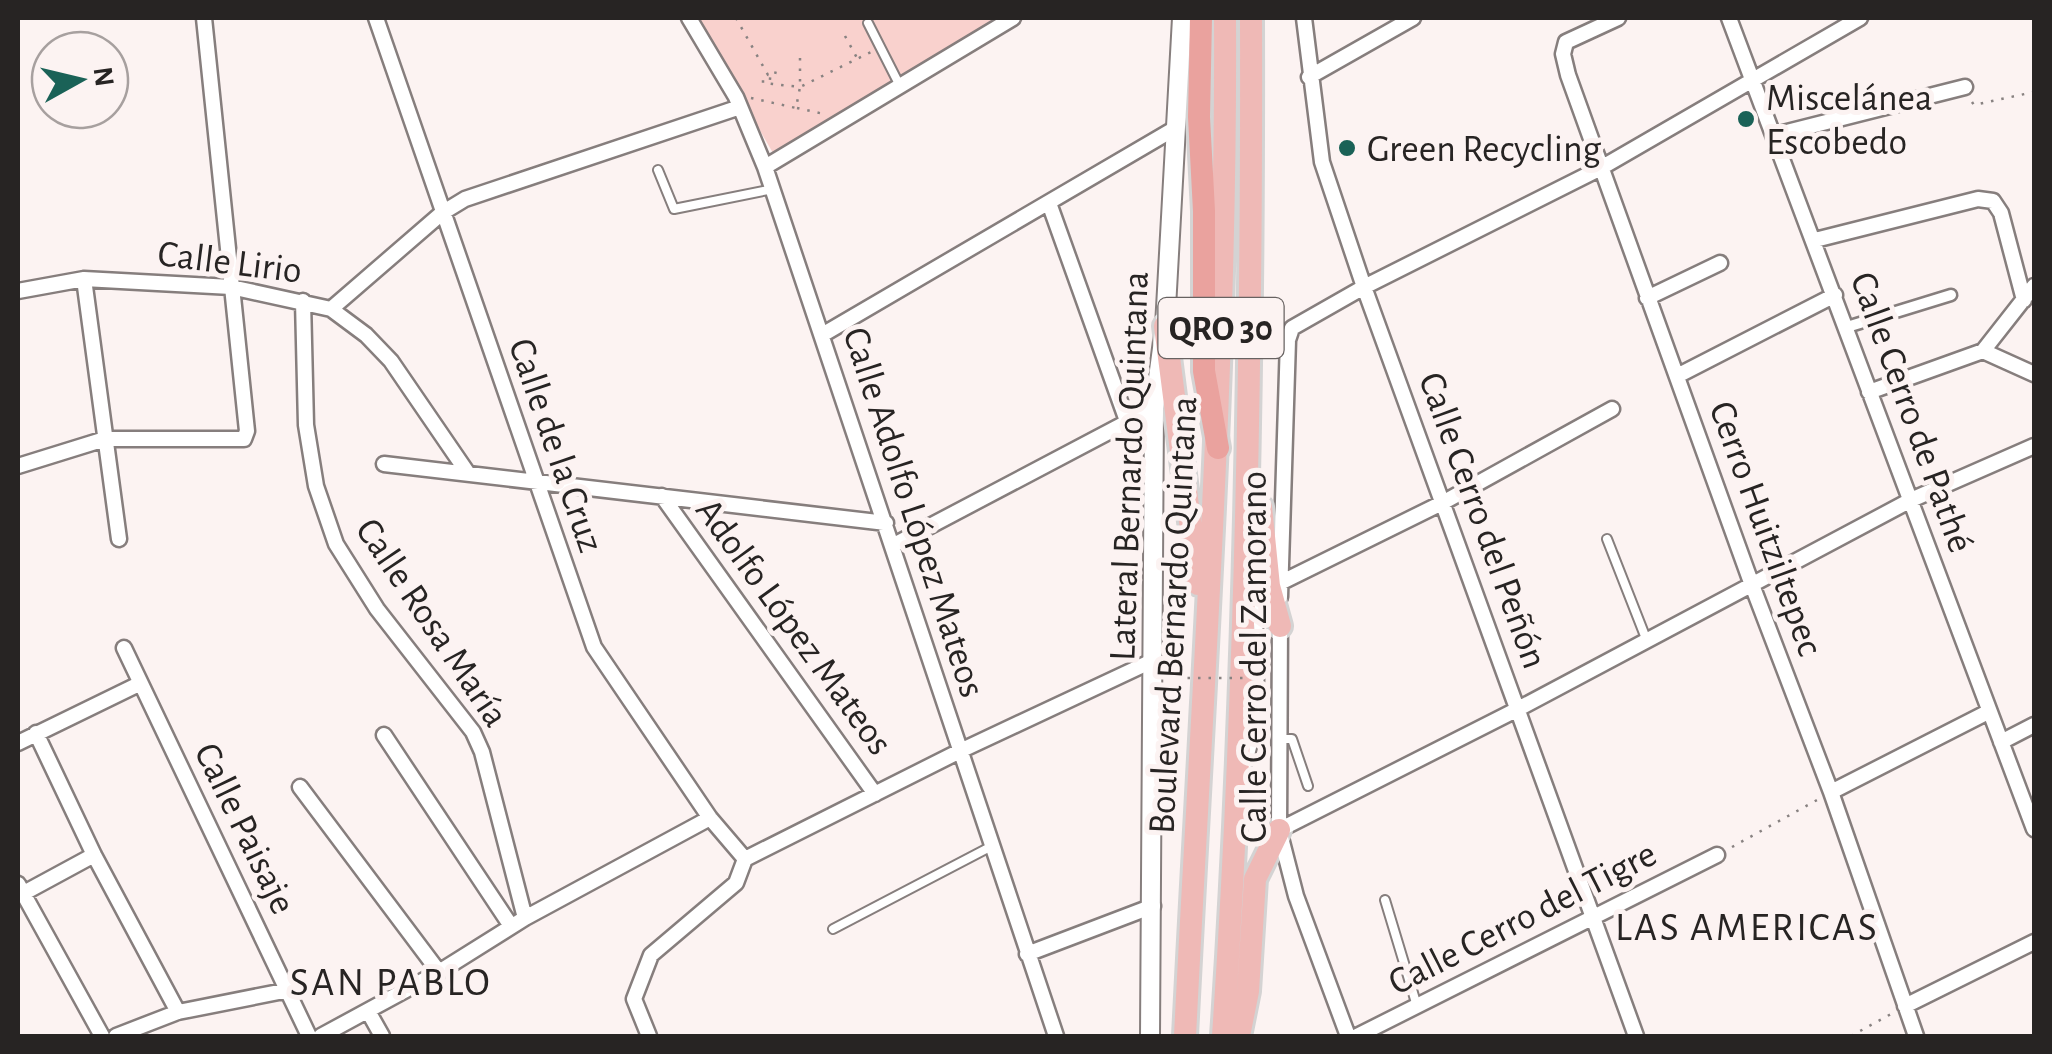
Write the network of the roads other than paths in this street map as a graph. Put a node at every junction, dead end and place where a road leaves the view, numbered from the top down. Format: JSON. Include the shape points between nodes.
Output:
{"nodes":[{"id":1,"x":204,"y":18,"type":"edge"},
{"id":2,"x":376,"y":18,"type":"edge"},
{"id":3,"x":689,"y":18,"type":"edge"},
{"id":4,"x":1014,"y":18,"type":"edge"},
{"id":5,"x":1182,"y":18,"type":"edge"},
{"id":6,"x":1201,"y":18,"type":"edge"},
{"id":7,"x":1225,"y":18,"type":"edge"},
{"id":8,"x":1252,"y":18,"type":"edge"},
{"id":9,"x":1265,"y":18,"type":"edge"},
{"id":10,"x":1304,"y":18,"type":"edge"},
{"id":11,"x":1412,"y":18,"type":"edge"},
{"id":12,"x":1618,"y":18,"type":"edge"},
{"id":13,"x":1729,"y":18,"type":"edge"},
{"id":14,"x":1860,"y":18,"type":"edge"},
{"id":15,"x":868,"y":23,"type":"dead end"},
{"id":16,"x":1309,"y":78,"type":"junction"},
{"id":17,"x":1755,"y":80,"type":"junction"},
{"id":18,"x":899,"y":84,"type":"junction"},
{"id":19,"x":1965,"y":87,"type":"road end"},
{"id":20,"x":738,"y":102,"type":"junction"},
{"id":21,"x":1174,"y":129,"type":"junction"},
{"id":22,"x":1775,"y":135,"type":"junction"},
{"id":23,"x":1252,"y":165,"type":"junction"},
{"id":24,"x":765,"y":167,"type":"junction"},
{"id":25,"x":1599,"y":169,"type":"junction"},
{"id":26,"x":658,"y":170,"type":"dead end"},
{"id":27,"x":772,"y":189,"type":"junction"},
{"id":28,"x":1049,"y":204,"type":"junction"},
{"id":29,"x":442,"y":213,"type":"junction"},
{"id":30,"x":1815,"y":240,"type":"junction"},
{"id":31,"x":1720,"y":263,"type":"dead end"},
{"id":32,"x":84,"y":279,"type":"junction"},
{"id":33,"x":2034,"y":286,"type":"edge"},
{"id":34,"x":232,"y":287,"type":"junction"},
{"id":35,"x":1364,"y":287,"type":"junction"},
{"id":36,"x":18,"y":291,"type":"edge"},
{"id":37,"x":1951,"y":294,"type":"dead end"},
{"id":38,"x":1835,"y":295,"type":"junction"},
{"id":39,"x":1647,"y":298,"type":"junction"},
{"id":40,"x":2024,"y":300,"type":"junction"},
{"id":41,"x":303,"y":301,"type":"junction"},
{"id":42,"x":331,"y":309,"type":"junction"},
{"id":43,"x":1166,"y":326,"type":"junction"},
{"id":44,"x":1846,"y":327,"type":"junction"},
{"id":45,"x":822,"y":335,"type":"junction"},
{"id":46,"x":1983,"y":351,"type":"junction"},
{"id":47,"x":2034,"y":374,"type":"edge"},
{"id":48,"x":1677,"y":376,"type":"junction"},
{"id":49,"x":1869,"y":392,"type":"junction"},
{"id":50,"x":1154,"y":408,"type":"junction"},
{"id":51,"x":1612,"y":410,"type":"dead end"},
{"id":52,"x":1249,"y":412,"type":"junction"},
{"id":53,"x":1127,"y":420,"type":"junction"},
{"id":54,"x":105,"y":439,"type":"junction"},
{"id":55,"x":2034,"y":446,"type":"edge"},
{"id":56,"x":1218,"y":448,"type":"junction"},
{"id":57,"x":384,"y":464,"type":"dead end"},
{"id":58,"x":18,"y":466,"type":"edge"},
{"id":59,"x":467,"y":472,"type":"junction"},
{"id":60,"x":535,"y":481,"type":"junction"},
{"id":61,"x":662,"y":496,"type":"junction"},
{"id":62,"x":1911,"y":500,"type":"junction"},
{"id":63,"x":1444,"y":502,"type":"junction"},
{"id":64,"x":886,"y":523,"type":"junction"},
{"id":65,"x":119,"y":539,"type":"dead end"},
{"id":66,"x":1607,"y":539,"type":"dead end"},
{"id":67,"x":894,"y":545,"type":"junction"},
{"id":68,"x":1280,"y":582,"type":"junction"},
{"id":69,"x":1752,"y":585,"type":"junction"},
{"id":70,"x":1280,"y":626,"type":"junction"},
{"id":71,"x":1205,"y":637,"type":"junction"},
{"id":72,"x":1647,"y":640,"type":"junction"},
{"id":73,"x":124,"y":648,"type":"dead end"},
{"id":74,"x":1152,"y":661,"type":"junction"},
{"id":75,"x":139,"y":684,"type":"junction"},
{"id":76,"x":1518,"y":709,"type":"junction"},
{"id":77,"x":1988,"y":712,"type":"junction"},
{"id":78,"x":2034,"y":725,"type":"edge"},
{"id":79,"x":36,"y":734,"type":"junction"},
{"id":80,"x":384,"y":735,"type":"dead end"},
{"id":81,"x":1279,"y":739,"type":"junction"},
{"id":82,"x":2001,"y":742,"type":"junction"},
{"id":83,"x":18,"y":743,"type":"edge"},
{"id":84,"x":960,"y":752,"type":"junction"},
{"id":85,"x":1308,"y":786,"type":"dead end"},
{"id":86,"x":300,"y":787,"type":"dead end"},
{"id":87,"x":1831,"y":792,"type":"junction"},
{"id":88,"x":875,"y":794,"type":"junction"},
{"id":89,"x":710,"y":818,"type":"junction"},
{"id":90,"x":2034,"y":829,"type":"edge"},
{"id":91,"x":1279,"y":830,"type":"junction"},
{"id":92,"x":990,"y":847,"type":"junction"},
{"id":93,"x":94,"y":855,"type":"junction"},
{"id":94,"x":1717,"y":855,"type":"road end"},
{"id":95,"x":746,"y":859,"type":"junction"},
{"id":96,"x":20,"y":889,"type":"edge"},
{"id":97,"x":1385,"y":900,"type":"dead end"},
{"id":98,"x":1153,"y":906,"type":"junction"},
{"id":99,"x":1592,"y":917,"type":"junction"},
{"id":100,"x":518,"y":922,"type":"junction"},
{"id":101,"x":833,"y":929,"type":"dead end"},
{"id":102,"x":2034,"y":942,"type":"edge"},
{"id":103,"x":1027,"y":954,"type":"junction"},
{"id":104,"x":438,"y":972,"type":"junction"},
{"id":105,"x":289,"y":990,"type":"junction"},
{"id":106,"x":1417,"y":1006,"type":"junction"},
{"id":107,"x":1906,"y":1006,"type":"junction"},
{"id":108,"x":368,"y":1011,"type":"junction"},
{"id":109,"x":178,"y":1012,"type":"junction"},
{"id":110,"x":102,"y":1036,"type":"edge"},
{"id":111,"x":116,"y":1036,"type":"edge"},
{"id":112,"x":309,"y":1036,"type":"edge"},
{"id":113,"x":321,"y":1036,"type":"edge"},
{"id":114,"x":382,"y":1036,"type":"edge"},
{"id":115,"x":648,"y":1036,"type":"edge"},
{"id":116,"x":1056,"y":1036,"type":"edge"},
{"id":117,"x":1150,"y":1036,"type":"edge"},
{"id":118,"x":1185,"y":1036,"type":"edge"},
{"id":119,"x":1223,"y":1036,"type":"edge"},
{"id":120,"x":1238,"y":1036,"type":"edge"},
{"id":121,"x":1348,"y":1036,"type":"edge"},
{"id":122,"x":1357,"y":1036,"type":"edge"},
{"id":123,"x":1636,"y":1036,"type":"edge"},
{"id":124,"x":1916,"y":1036,"type":"edge"}],
"edges":[{"from":1,"to":34,"type":"street"},
{"from":2,"to":29,"type":"street","name":"Calle de la Cruz"},
{"from":3,"to":20,"type":"street","name":"Calle Adolfo López Mateos"},
{"from":4,"to":18,"type":"street"},
{"from":5,"to":21,"type":"street","name":"Lateral Bernardo Quintana"},
{"from":6,"to":56,"type":"highway","via":[[1204,370]]},
{"from":7,"to":56,"type":"main road","name":"Boulevard Bernardo Quintana","number":"QRO 30"},
{"from":8,"to":23,"type":"main road","name":"Boulevard Bernardo Quintana","number":"QRO 30"},
{"from":9,"to":23,"type":"main road"},
{"from":10,"to":16,"type":"street","name":"Calle Cerro del Peñón"},
{"from":11,"to":16,"type":"street"},
{"from":12,"to":25,"type":"street","name":"Cerro Huitziltepec","via":[[1566,42],[1563,54]]},
{"from":13,"to":17,"type":"street","name":"Calle Cerro de Pathé"},
{"from":14,"to":17,"type":"street"},
{"from":15,"to":18,"type":"lane"},
{"from":16,"to":35,"type":"street","name":"Calle Cerro del Peñón","via":[[1322,162]]},
{"from":17,"to":22,"type":"street","name":"Calle Cerro de Pathé"},
{"from":17,"to":25,"type":"street"},
{"from":18,"to":24,"type":"street"},
{"from":19,"to":22,"type":"street"},
{"from":20,"to":24,"type":"street","name":"Calle Adolfo López Mateos"},
{"from":20,"to":29,"type":"street","name":"Calle Lirio"},
{"from":21,"to":28,"type":"street"},
{"from":21,"to":43,"type":"street","name":"Lateral Bernardo Quintana"},
{"from":22,"to":30,"type":"street","name":"Calle Cerro de Pathé"},
{"from":23,"to":52,"type":"main road","name":"Boulevard Bernardo Quintana","number":"QRO 30"},
{"from":24,"to":27,"type":"street","name":"Calle Adolfo López Mateos"},
{"from":25,"to":35,"type":"street"},
{"from":25,"to":39,"type":"street","name":"Cerro Huitziltepec"},
{"from":26,"to":27,"type":"lane","via":[[674,209]]},
{"from":27,"to":45,"type":"street","name":"Calle Adolfo López Mateos"},
{"from":28,"to":45,"type":"street"},
{"from":28,"to":53,"type":"street"},
{"from":29,"to":42,"type":"street","name":"Calle Lirio"},
{"from":29,"to":60,"type":"street","name":"Calle de la Cruz"},
{"from":30,"to":38,"type":"street","name":"Calle Cerro de Pathé"},
{"from":30,"to":40,"type":"street","via":[[1978,198],[1993,201]]},
{"from":31,"to":39,"type":"street"},
{"from":32,"to":34,"type":"street","name":"Calle Lirio"},
{"from":32,"to":36,"type":"street","name":"Calle Lirio"},
{"from":32,"to":54,"type":"street"},
{"from":33,"to":40,"type":"street"},
{"from":34,"to":41,"type":"street","name":"Calle Lirio"},
{"from":34,"to":54,"type":"street","via":[[244,439]]},
{"from":35,"to":63,"type":"street","name":"Calle Cerro del Peñón"},
{"from":35,"to":68,"type":"street","name":"Calle Cerro del Zamorano","via":[[1292,328],[1288,340]]},
{"from":37,"to":44,"type":"street"},
{"from":38,"to":44,"type":"street","name":"Calle Cerro de Pathé"},
{"from":38,"to":48,"type":"street"},
{"from":39,"to":48,"type":"street","name":"Cerro Huitziltepec"},
{"from":40,"to":46,"type":"street"},
{"from":41,"to":42,"type":"street","name":"Calle Lirio"},
{"from":41,"to":100,"type":"street","name":"Calle Rosa María","via":[[306,425],[316,486],[336,544],[376,608],[473,732]]},
{"from":42,"to":59,"type":"street","via":[[391,361]]},
{"from":43,"to":50,"type":"street","name":"Lateral Bernardo Quintana"},
{"from":43,"to":71,"type":"main road"},
{"from":44,"to":49,"type":"street","name":"Calle Cerro de Pathé"},
{"from":45,"to":64,"type":"street","name":"Calle Adolfo López Mateos"},
{"from":46,"to":47,"type":"street"},
{"from":46,"to":49,"type":"street"},
{"from":48,"to":69,"type":"street","name":"Cerro Huitziltepec"},
{"from":49,"to":62,"type":"street","name":"Calle Cerro de Pathé"},
{"from":50,"to":53,"type":"street"},
{"from":50,"to":74,"type":"street","name":"Lateral Bernardo Quintana"},
{"from":51,"to":63,"type":"street"},
{"from":52,"to":70,"type":"main road","via":[[1262,540]]},
{"from":52,"to":119,"type":"main road","name":"Boulevard Bernardo Quintana","number":"QRO 30"},
{"from":53,"to":67,"type":"street"},
{"from":54,"to":58,"type":"street"},
{"from":54,"to":65,"type":"street"},
{"from":55,"to":62,"type":"street"},
{"from":56,"to":71,"type":"main road","name":"Boulevard Bernardo Quintana","number":"QRO 30"},
{"from":57,"to":59,"type":"street"},
{"from":59,"to":60,"type":"street"},
{"from":60,"to":61,"type":"street"},
{"from":60,"to":89,"type":"street","name":"Calle de la Cruz","via":[[594,647]]},
{"from":61,"to":64,"type":"street"},
{"from":61,"to":88,"type":"street","name":"Adolfo López Mateos"},
{"from":62,"to":69,"type":"street"},
{"from":62,"to":77,"type":"street","name":"Calle Cerro de Pathé"},
{"from":63,"to":68,"type":"street"},
{"from":63,"to":76,"type":"street","name":"Calle Cerro del Peñón"},
{"from":64,"to":67,"type":"street","name":"Calle Adolfo López Mateos"},
{"from":66,"to":72,"type":"lane"},
{"from":67,"to":84,"type":"street","name":"Calle Adolfo López Mateos"},
{"from":68,"to":70,"type":"street","name":"Calle Cerro del Zamorano"},
{"from":69,"to":72,"type":"street"},
{"from":69,"to":87,"type":"street","name":"Cerro Huitziltepec"},
{"from":70,"to":81,"type":"street","name":"Calle Cerro del Zamorano"},
{"from":71,"to":118,"type":"main road","name":"Boulevard Bernardo Quintana","number":"QRO 30"},
{"from":72,"to":76,"type":"street"},
{"from":73,"to":75,"type":"street","name":"Calle Paisaje"},
{"from":74,"to":84,"type":"street"},
{"from":74,"to":98,"type":"street","name":"Lateral Bernardo Quintana"},
{"from":75,"to":79,"type":"street"},
{"from":75,"to":105,"type":"street","name":"Calle Paisaje"},
{"from":76,"to":91,"type":"street"},
{"from":76,"to":99,"type":"street","name":"Calle Cerro del Peñón"},
{"from":77,"to":82,"type":"street","name":"Calle Cerro de Pathé"},
{"from":77,"to":87,"type":"street"},
{"from":78,"to":82,"type":"street"},
{"from":79,"to":83,"type":"street"},
{"from":79,"to":93,"type":"street"},
{"from":80,"to":100,"type":"street"},
{"from":81,"to":85,"type":"lane","via":[[1292,738]]},
{"from":81,"to":91,"type":"street","name":"Calle Cerro del Zamorano"},
{"from":82,"to":90,"type":"street","name":"Calle Cerro de Pathé"},
{"from":84,"to":88,"type":"street"},
{"from":84,"to":92,"type":"street","name":"Calle Adolfo López Mateos"},
{"from":86,"to":104,"type":"street"},
{"from":87,"to":107,"type":"street","name":"Cerro Huitziltepec"},
{"from":88,"to":95,"type":"street"},
{"from":89,"to":95,"type":"street","name":"Calle de la Cruz"},
{"from":89,"to":100,"type":"street"},
{"from":91,"to":120,"type":"main road","via":[[1255,879],[1248,991]]},
{"from":91,"to":121,"type":"street","name":"Calle Cerro del Zamorano"},
{"from":92,"to":101,"type":"lane"},
{"from":92,"to":103,"type":"street","name":"Calle Adolfo López Mateos"},
{"from":93,"to":96,"type":"street"},
{"from":93,"to":109,"type":"street"},
{"from":94,"to":99,"type":"street","name":"Calle Cerro del Tigre"},
{"from":95,"to":115,"type":"street","via":[[736,883],[651,955],[634,999]]},
{"from":96,"to":110,"type":"street"},
{"from":97,"to":106,"type":"lane"},
{"from":98,"to":103,"type":"street"},
{"from":98,"to":117,"type":"street","name":"Lateral Bernardo Quintana"},
{"from":99,"to":106,"type":"street","name":"Calle Cerro del Tigre"},
{"from":99,"to":123,"type":"street","name":"Calle Cerro del Peñón"},
{"from":100,"to":104,"type":"street"},
{"from":102,"to":107,"type":"street"},
{"from":103,"to":116,"type":"street","name":"Calle Adolfo López Mateos"},
{"from":104,"to":108,"type":"street"},
{"from":105,"to":109,"type":"street"},
{"from":105,"to":112,"type":"street","name":"Calle Paisaje"},
{"from":106,"to":122,"type":"street","name":"Calle Cerro del Tigre"},
{"from":107,"to":124,"type":"street","name":"Cerro Huitziltepec"},
{"from":108,"to":113,"type":"street"},
{"from":108,"to":114,"type":"street"},
{"from":109,"to":111,"type":"street"}]}
